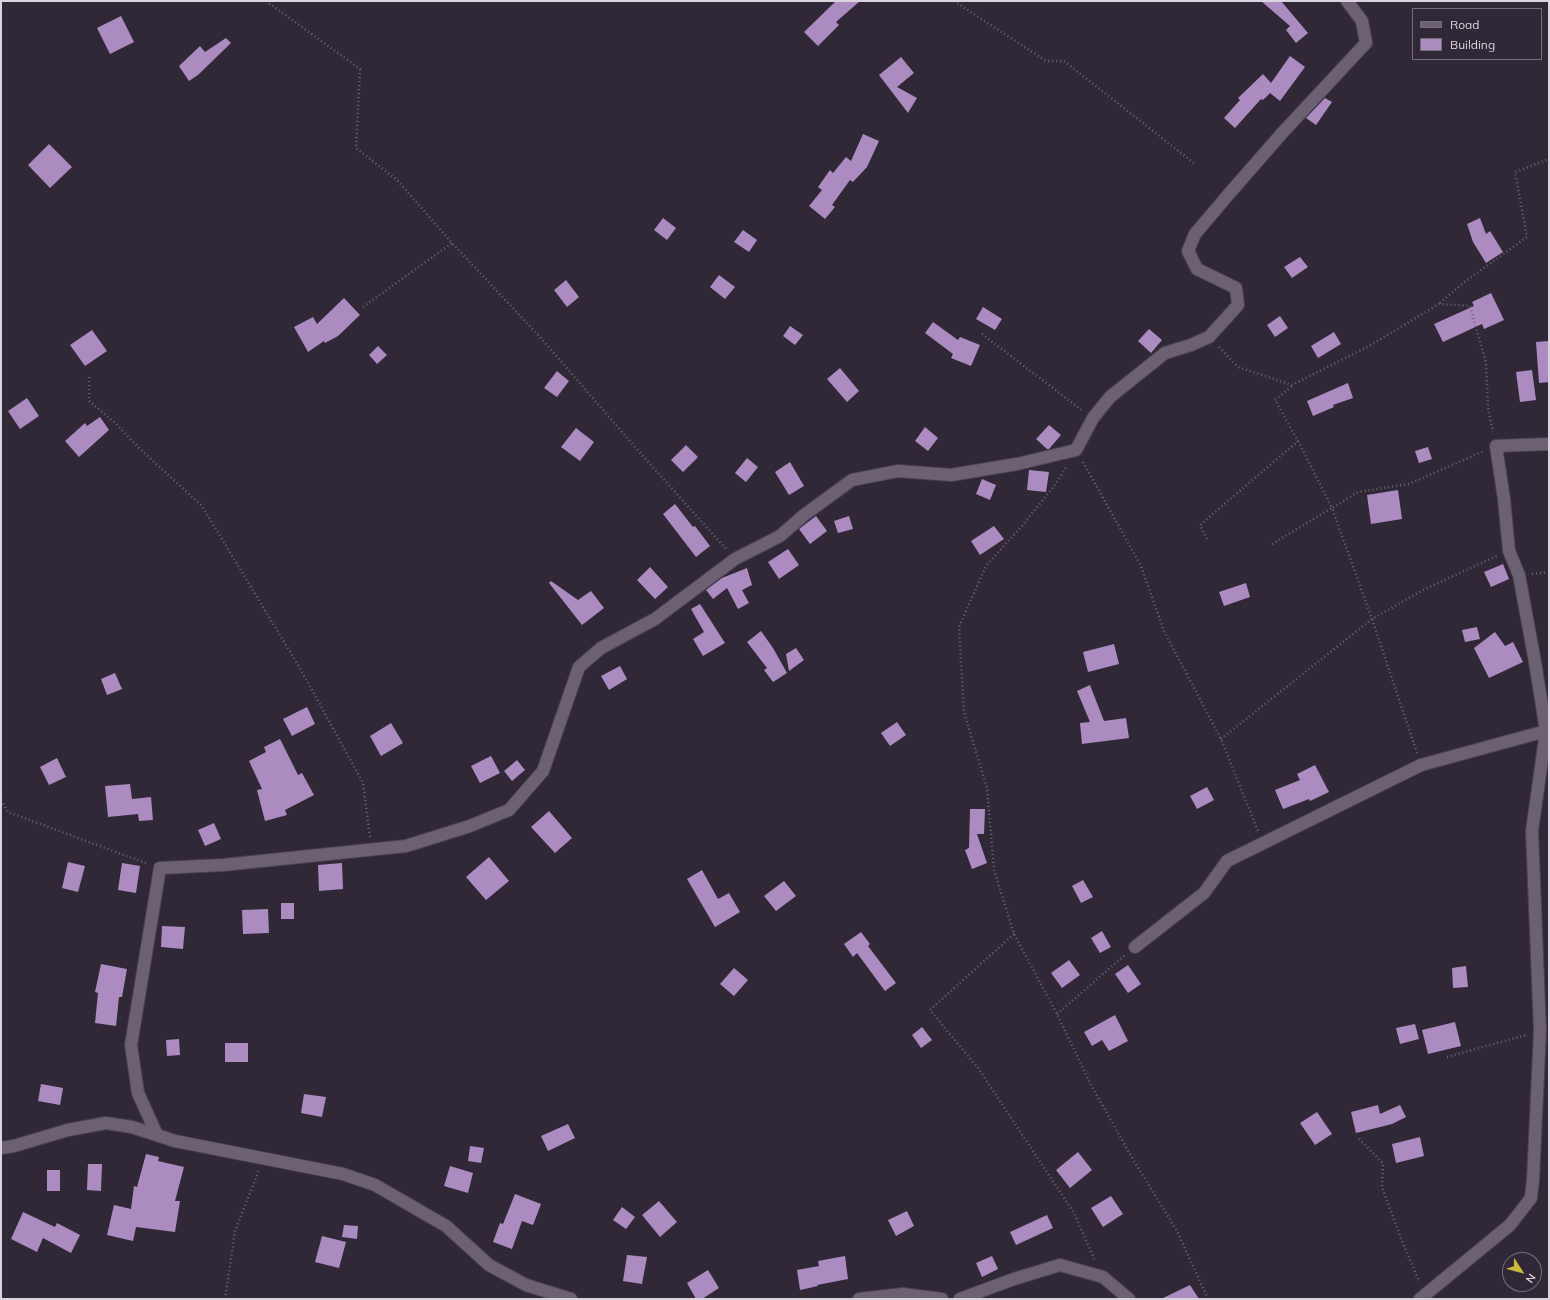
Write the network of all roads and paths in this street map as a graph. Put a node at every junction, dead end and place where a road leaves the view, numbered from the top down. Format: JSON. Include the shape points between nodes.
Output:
{"nodes":[{"id":1,"x":266,"y":1,"type":"edge"},
{"id":2,"x":954,"y":1,"type":"edge"},
{"id":3,"x":1347,"y":1,"type":"edge"},
{"id":4,"x":1549,"y":159,"type":"edge"},
{"id":5,"x":1195,"y":164,"type":"dead end"},
{"id":6,"x":452,"y":243,"type":"junction"},
{"id":7,"x":1439,"y":304,"type":"junction"},
{"id":8,"x":363,"y":307,"type":"dead end"},
{"id":9,"x":982,"y":334,"type":"dead end"},
{"id":10,"x":1209,"y":337,"type":"junction"},
{"id":11,"x":89,"y":377,"type":"dead end"},
{"id":12,"x":1292,"y":385,"type":"junction"},
{"id":13,"x":1092,"y":418,"type":"junction"},
{"id":14,"x":1298,"y":441,"type":"junction"},
{"id":15,"x":1549,"y":444,"type":"edge"},
{"id":16,"x":1496,"y":446,"type":"junction"},
{"id":17,"x":1076,"y":450,"type":"junction"},
{"id":18,"x":1332,"y":508,"type":"junction"},
{"id":19,"x":1207,"y":539,"type":"dead end"},
{"id":20,"x":1272,"y":544,"type":"dead end"},
{"id":21,"x":1508,"y":551,"type":"junction"},
{"id":22,"x":735,"y":559,"type":"junction"},
{"id":23,"x":1372,"y":619,"type":"junction"},
{"id":24,"x":1546,"y":731,"type":"junction"},
{"id":25,"x":1220,"y":740,"type":"junction"},
{"id":26,"x":1421,"y":765,"type":"junction"},
{"id":27,"x":1,"y":800,"type":"edge"},
{"id":28,"x":1263,"y":842,"type":"junction"},
{"id":29,"x":371,"y":849,"type":"junction"},
{"id":30,"x":160,"y":868,"type":"junction"},
{"id":31,"x":1014,"y":934,"type":"junction"},
{"id":32,"x":1135,"y":947,"type":"joint"},
{"id":33,"x":1057,"y":1014,"type":"junction"},
{"id":34,"x":1540,"y":1031,"type":"junction"},
{"id":35,"x":1447,"y":1057,"type":"dead end"},
{"id":36,"x":157,"y":1135,"type":"junction"},
{"id":37,"x":1359,"y":1139,"type":"dead end"},
{"id":38,"x":1,"y":1148,"type":"edge"},
{"id":39,"x":264,"y":1159,"type":"junction"},
{"id":40,"x":1103,"y":1278,"type":"junction"},
{"id":41,"x":1422,"y":1297,"type":"edge"},
{"id":42,"x":225,"y":1299,"type":"edge"},
{"id":43,"x":571,"y":1299,"type":"edge"},
{"id":44,"x":859,"y":1299,"type":"edge"},
{"id":45,"x":942,"y":1299,"type":"edge"},
{"id":46,"x":960,"y":1299,"type":"edge"},
{"id":47,"x":1129,"y":1299,"type":"edge"},
{"id":48,"x":1208,"y":1299,"type":"edge"}],
"edges":[{"from":1,"to":6,"type":"path","via":[[360,70],[356,148],[397,180]]},
{"from":2,"to":5,"type":"path","via":[[1046,61],[1064,61]]},
{"from":3,"to":10,"type":"street","via":[[1362,21],[1366,43],[1228,195],[1195,234],[1188,251],[1197,269],[1236,288],[1238,305]]},
{"from":4,"to":7,"type":"path","via":[[1515,172],[1527,237],[1463,283]]},
{"from":6,"to":8,"type":"path"},
{"from":6,"to":22,"type":"path","via":[[539,336]]},
{"from":7,"to":12,"type":"path","via":[[1370,346]]},
{"from":7,"to":16,"type":"path","via":[[1470,306],[1486,363],[1488,408]]},
{"from":9,"to":13,"type":"path"},
{"from":10,"to":12,"type":"path","via":[[1238,367]]},
{"from":10,"to":13,"type":"street","via":[[1165,352],[1110,397]]},
{"from":11,"to":29,"type":"path","via":[[90,401],[202,506],[293,656],[363,783]]},
{"from":12,"to":14,"type":"path","via":[[1275,400]]},
{"from":13,"to":17,"type":"street"},
{"from":14,"to":18,"type":"path"},
{"from":14,"to":19,"type":"path","via":[[1200,525]]},
{"from":15,"to":16,"type":"street"},
{"from":16,"to":18,"type":"path","via":[[1409,484],[1358,492]]},
{"from":16,"to":21,"type":"street"},
{"from":17,"to":22,"type":"street","via":[[1017,464],[951,475],[898,471],[852,480],[780,536]]},
{"from":17,"to":25,"type":"path","via":[[1141,566],[1164,631]]},
{"from":17,"to":31,"type":"path","via":[[1054,486],[986,566],[959,627],[964,712],[987,788],[994,870]]},
{"from":18,"to":20,"type":"path"},
{"from":18,"to":23,"type":"path"},
{"from":21,"to":23,"type":"path","via":[[1423,590]]},
{"from":21,"to":24,"type":"street","via":[[1519,575]]},
{"from":22,"to":29,"type":"street","via":[[655,619],[601,648],[579,667],[543,771],[509,810],[470,826],[406,846]]},
{"from":23,"to":25,"type":"path"},
{"from":23,"to":26,"type":"path"},
{"from":24,"to":26,"type":"street"},
{"from":24,"to":34,"type":"street","via":[[1532,831]]},
{"from":25,"to":28,"type":"path"},
{"from":26,"to":28,"type":"street"},
{"from":27,"to":30,"type":"path","via":[[8,812]]},
{"from":28,"to":32,"type":"street","via":[[1227,861],[1204,894]]},
{"from":29,"to":30,"type":"street","via":[[223,865]]},
{"from":30,"to":36,"type":"street","via":[[131,1045],[138,1093]]},
{"from":31,"to":33,"type":"path"},
{"from":31,"to":40,"type":"path","via":[[930,1010],[978,1068],[1074,1213]]},
{"from":32,"to":33,"type":"path"},
{"from":33,"to":48,"type":"path","via":[[1091,1085],[1177,1231]]},
{"from":34,"to":35,"type":"path"},
{"from":34,"to":41,"type":"street","via":[[1532,1198],[1510,1225]]},
{"from":36,"to":38,"type":"street","via":[[132,1127],[106,1123]]},
{"from":36,"to":39,"type":"street","via":[[175,1142]]},
{"from":37,"to":41,"type":"path","via":[[1383,1164],[1382,1187]]},
{"from":39,"to":42,"type":"path","via":[[235,1230]]},
{"from":39,"to":43,"type":"street","via":[[343,1174],[375,1185],[446,1226],[489,1265],[526,1285]]},
{"from":40,"to":46,"type":"street","via":[[1060,1265]]},
{"from":40,"to":47,"type":"street"},
{"from":44,"to":45,"type":"street","via":[[903,1294]]}]}
